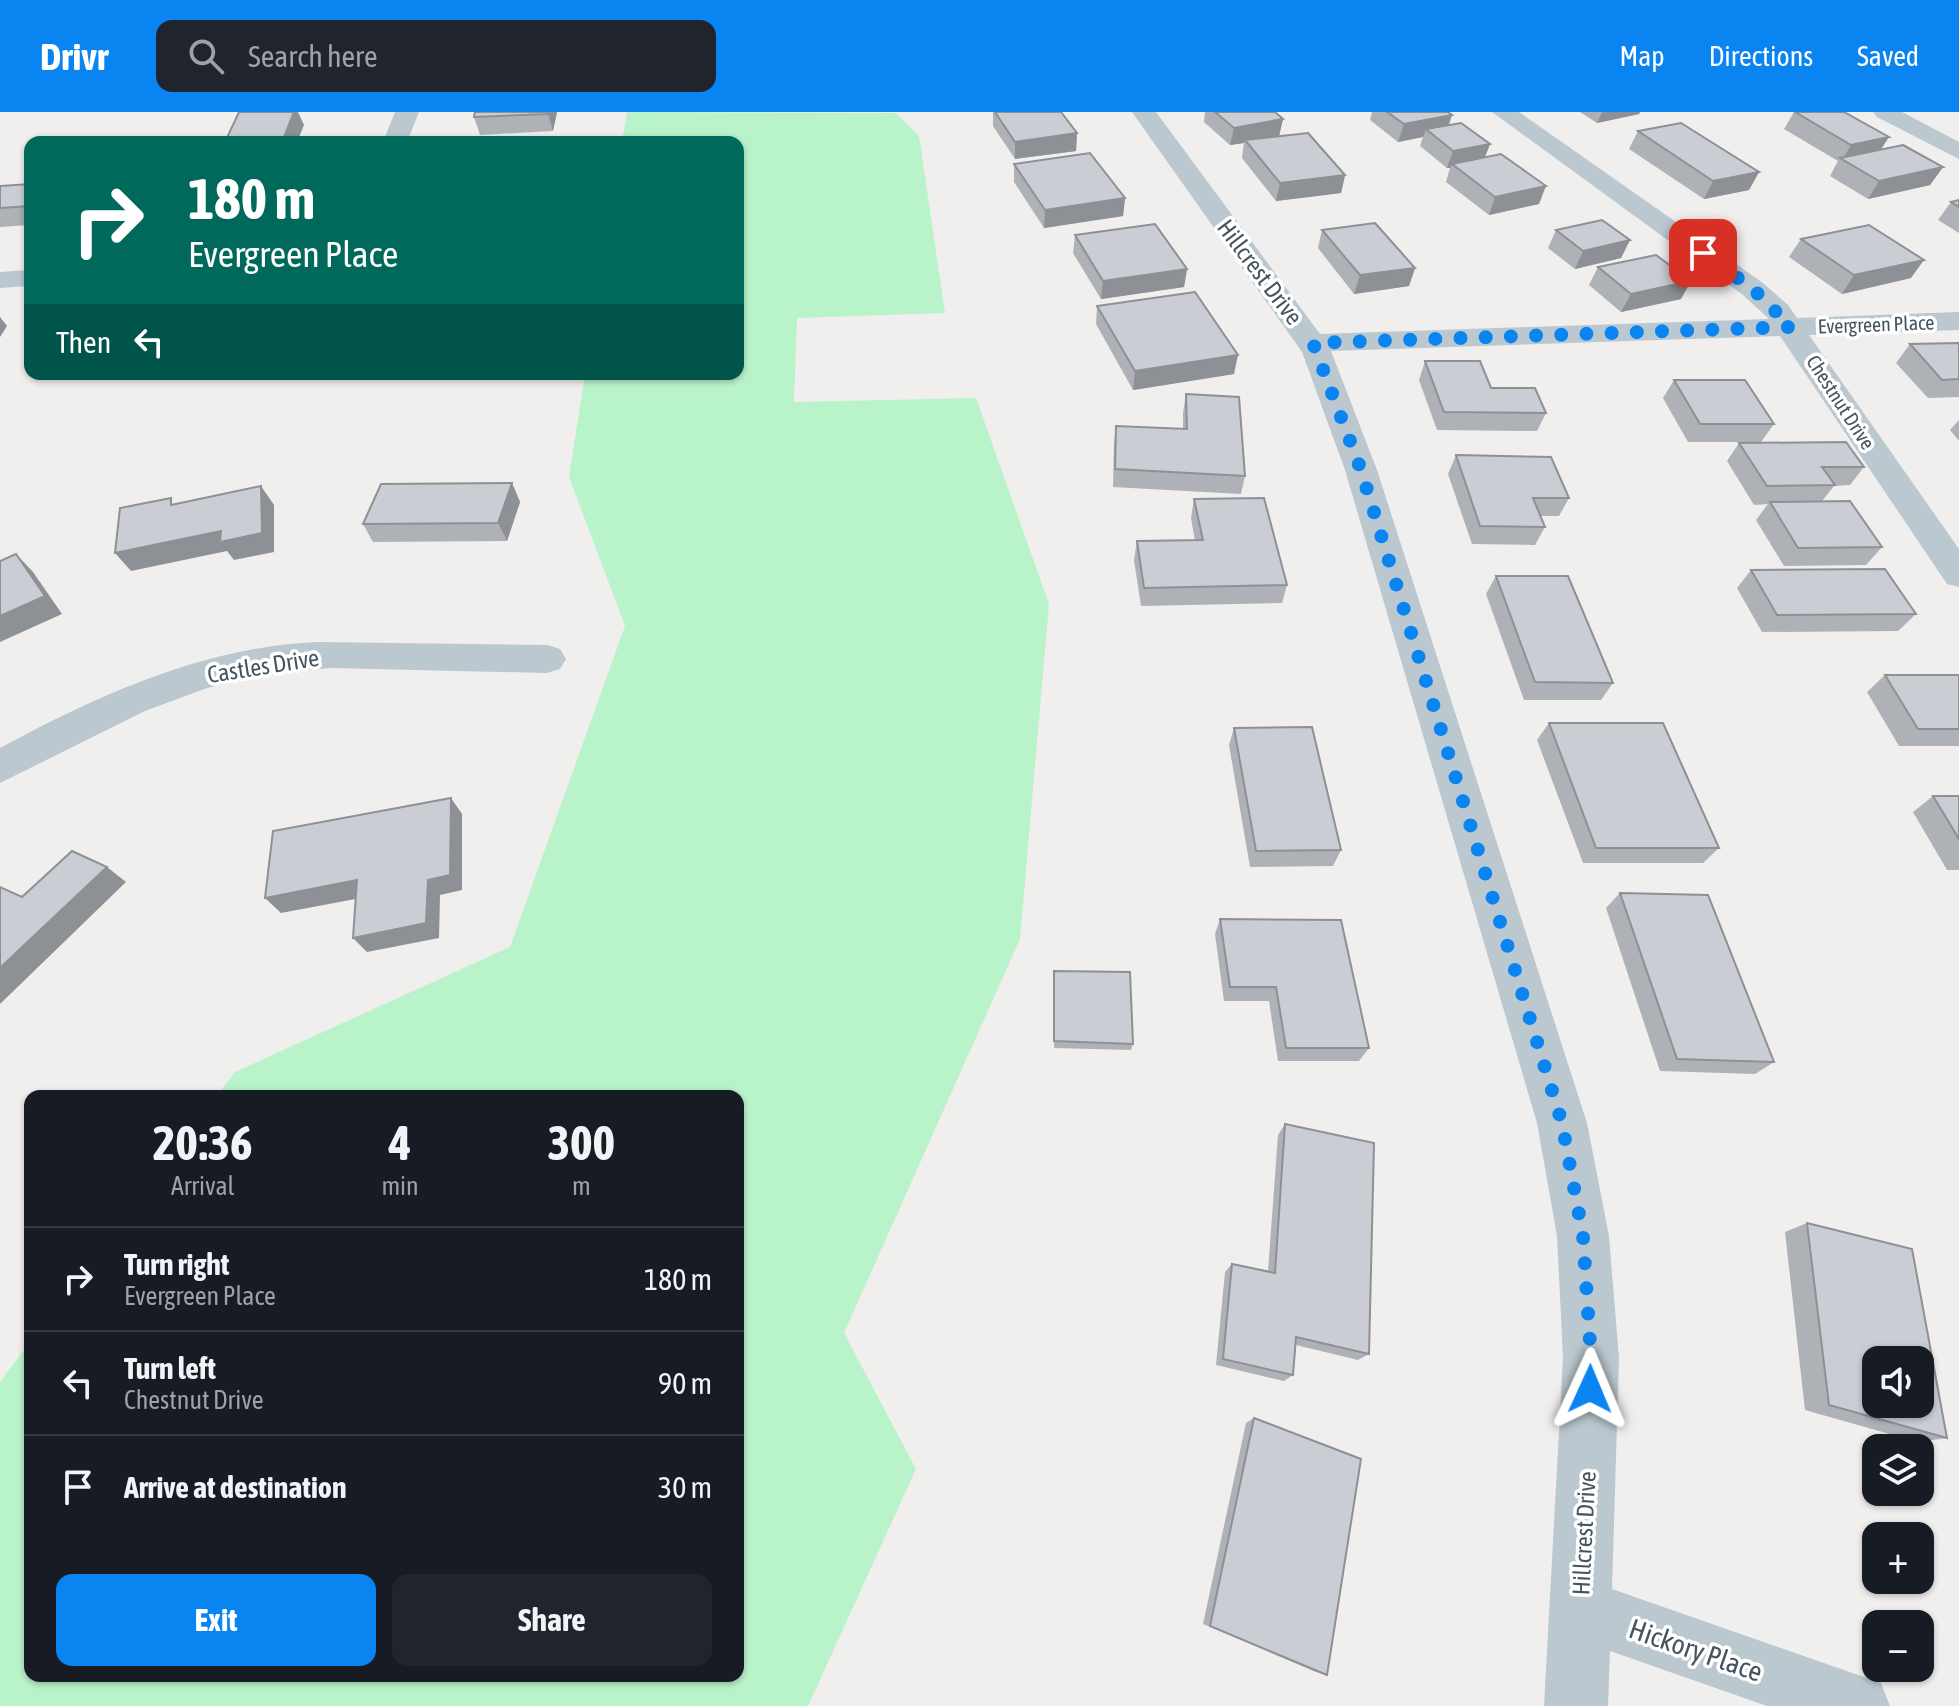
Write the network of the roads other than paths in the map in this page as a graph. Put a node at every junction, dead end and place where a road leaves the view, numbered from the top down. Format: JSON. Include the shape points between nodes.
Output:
{"nodes":[{"id":1,"x":407,"y":112,"type":"edge"},
{"id":2,"x":1144,"y":112,"type":"edge"},
{"id":3,"x":1504,"y":112,"type":"edge"},
{"id":4,"x":1885,"y":112,"type":"edge"},
{"id":5,"x":397,"y":136,"type":"edge"},
{"id":6,"x":1959,"y":152,"type":"edge"},
{"id":7,"x":24,"y":278,"type":"edge"},
{"id":8,"x":0,"y":280,"type":"edge"},
{"id":9,"x":1959,"y":321,"type":"edge"},
{"id":10,"x":1791,"y":327,"type":"junction"},
{"id":11,"x":1313,"y":343,"type":"junction"},
{"id":12,"x":1959,"y":575,"type":"edge"},
{"id":13,"x":547,"y":659,"type":"dead end"},
{"id":14,"x":0,"y":767,"type":"edge"},
{"id":15,"x":1580,"y":1609,"type":"junction"},
{"id":16,"x":1576,"y":1706,"type":"edge"},
{"id":17,"x":1858,"y":1706,"type":"edge"}],
"edges":[{"from":1,"to":5,"type":"street"},
{"from":2,"to":11,"type":"street","name":"Hillcrest Drive"},
{"from":3,"to":10,"type":"street","name":"Chestnut Drive","via":[[1753,289]]},
{"from":4,"to":6,"type":"street"},
{"from":7,"to":8,"type":"street"},
{"from":9,"to":10,"type":"street","name":"Evergreen Place"},
{"from":10,"to":11,"type":"street","name":"Evergreen Place"},
{"from":10,"to":12,"type":"street","name":"Chestnut Drive"},
{"from":11,"to":15,"type":"street","name":"Hillcrest Drive","via":[[1361,470],[1562,1123],[1583,1236],[1591,1358]]},
{"from":13,"to":14,"type":"street","name":"Castles Drive","via":[[273,659],[207,673],[139,696]]},
{"from":15,"to":16,"type":"street","name":"Hillcrest Drive"},
{"from":15,"to":17,"type":"street","name":"Hickory Place"}]}
